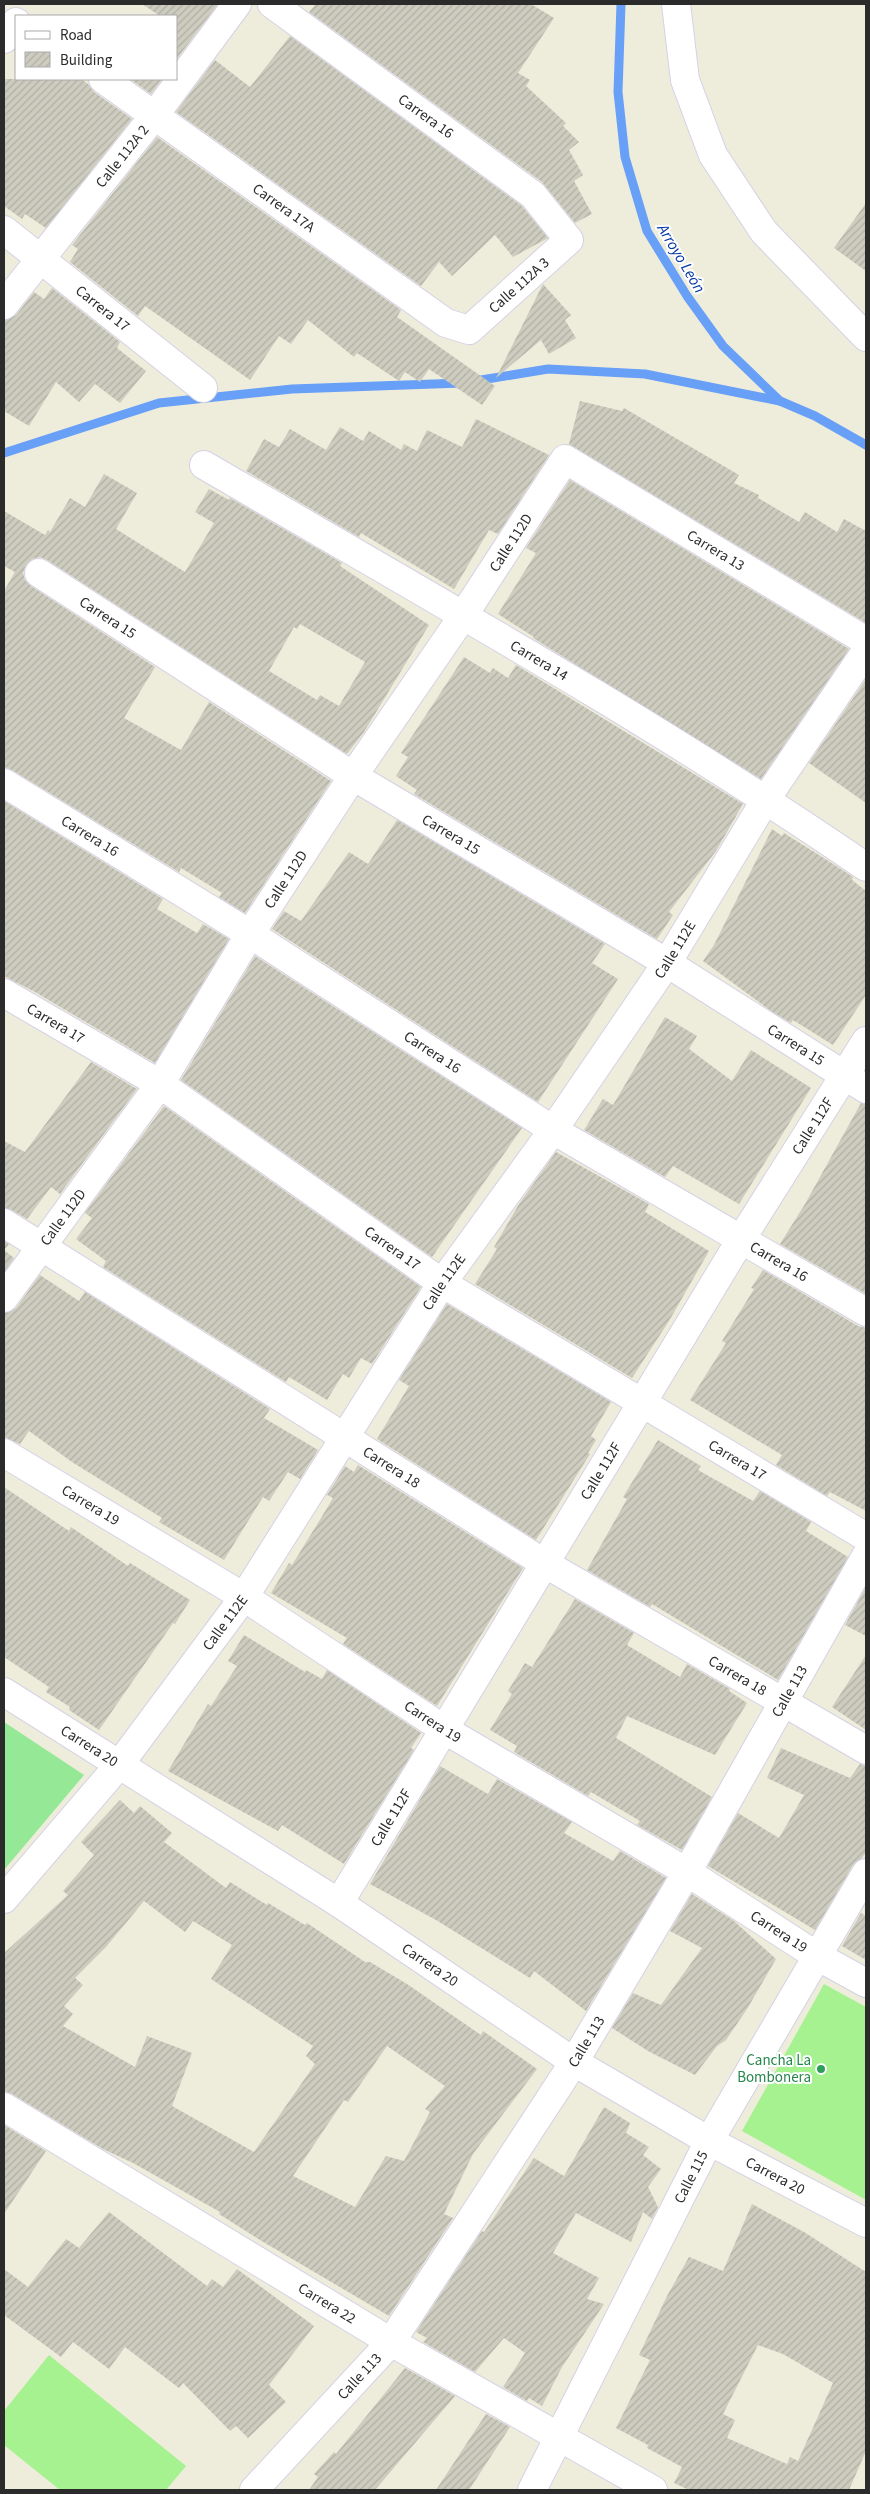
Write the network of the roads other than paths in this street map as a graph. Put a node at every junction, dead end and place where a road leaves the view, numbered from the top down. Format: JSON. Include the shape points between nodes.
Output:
{"nodes":[{"id":1,"x":30,"y":4,"type":"edge"},
{"id":2,"x":237,"y":4,"type":"edge"},
{"id":3,"x":272,"y":4,"type":"edge"},
{"id":4,"x":676,"y":4,"type":"edge"},
{"id":5,"x":4,"y":6,"type":"edge"},
{"id":6,"x":18,"y":15,"type":"edge"},
{"id":7,"x":21,"y":15,"type":"edge"},
{"id":8,"x":15,"y":23,"type":"edge"},
{"id":9,"x":4,"y":39,"type":"edge"},
{"id":10,"x":105,"y":80,"type":"edge"},
{"id":11,"x":154,"y":116,"type":"junction"},
{"id":12,"x":4,"y":230,"type":"edge"},
{"id":13,"x":568,"y":240,"type":"joint"},
{"id":14,"x":41,"y":260,"type":"junction"},
{"id":15,"x":4,"y":306,"type":"edge"},
{"id":16,"x":469,"y":330,"type":"joint"},
{"id":17,"x":866,"y":337,"type":"edge"},
{"id":18,"x":203,"y":388,"type":"dead end"},
{"id":19,"x":565,"y":459,"type":"joint"},
{"id":20,"x":204,"y":465,"type":"dead end"},
{"id":21,"x":39,"y":573,"type":"dead end"},
{"id":22,"x":463,"y":616,"type":"junction"},
{"id":23,"x":866,"y":641,"type":"edge"},
{"id":24,"x":866,"y":651,"type":"edge"},
{"id":25,"x":353,"y":776,"type":"junction"},
{"id":26,"x":4,"y":783,"type":"edge"},
{"id":27,"x":766,"y":798,"type":"junction"},
{"id":28,"x":866,"y":866,"type":"edge"},
{"id":29,"x":250,"y":934,"type":"junction"},
{"id":30,"x":667,"y":964,"type":"junction"},
{"id":31,"x":4,"y":993,"type":"edge"},
{"id":32,"x":866,"y":1041,"type":"edge"},
{"id":33,"x":856,"y":1082,"type":"edge"},
{"id":34,"x":160,"y":1084,"type":"junction"},
{"id":35,"x":553,"y":1130,"type":"junction"},
{"id":36,"x":4,"y":1223,"type":"edge"},
{"id":37,"x":740,"y":1241,"type":"junction"},
{"id":38,"x":41,"y":1246,"type":"junction"},
{"id":39,"x":442,"y":1283,"type":"junction"},
{"id":40,"x":4,"y":1298,"type":"edge"},
{"id":41,"x":866,"y":1312,"type":"edge"},
{"id":42,"x":643,"y":1402,"type":"junction"},
{"id":43,"x":344,"y":1436,"type":"junction"},
{"id":44,"x":4,"y":1454,"type":"edge"},
{"id":45,"x":866,"y":1537,"type":"edge"},
{"id":46,"x":866,"y":1556,"type":"edge"},
{"id":47,"x":544,"y":1563,"type":"junction"},
{"id":48,"x":244,"y":1597,"type":"junction"},
{"id":49,"x":4,"y":1692,"type":"edge"},
{"id":50,"x":784,"y":1703,"type":"junction"},
{"id":51,"x":445,"y":1730,"type":"junction"},
{"id":52,"x":866,"y":1750,"type":"edge"},
{"id":53,"x":118,"y":1765,"type":"junction"},
{"id":54,"x":687,"y":1872,"type":"junction"},
{"id":55,"x":866,"y":1873,"type":"edge"},
{"id":56,"x":4,"y":1899,"type":"edge"},
{"id":57,"x":339,"y":1903,"type":"junction"},
{"id":58,"x":817,"y":1956,"type":"junction"},
{"id":59,"x":866,"y":1983,"type":"edge"},
{"id":60,"x":574,"y":2062,"type":"junction"},
{"id":61,"x":4,"y":2107,"type":"edge"},
{"id":62,"x":709,"y":2141,"type":"junction"},
{"id":63,"x":866,"y":2223,"type":"edge"},
{"id":64,"x":391,"y":2342,"type":"junction"},
{"id":65,"x":558,"y":2438,"type":"junction"},
{"id":66,"x":254,"y":2490,"type":"edge"},
{"id":67,"x":532,"y":2490,"type":"edge"},
{"id":68,"x":653,"y":2490,"type":"edge"}],
"edges":[{"from":1,"to":7,"type":"street"},
{"from":2,"to":11,"type":"street","name":"Calle 112A 2"},
{"from":3,"to":13,"type":"street","name":"Carrera 16","via":[[533,195]]},
{"from":4,"to":17,"type":"street","via":[[685,80],[713,155],[764,232]]},
{"from":5,"to":6,"type":"street"},
{"from":8,"to":9,"type":"street"},
{"from":10,"to":11,"type":"street","name":"Carrera 17A"},
{"from":11,"to":14,"type":"street","name":"Calle 112A 2"},
{"from":11,"to":16,"type":"street","name":"Carrera 17A","via":[[446,323]]},
{"from":12,"to":14,"type":"street","name":"Carrera 17"},
{"from":13,"to":16,"type":"street","name":"Calle 112A 3"},
{"from":14,"to":15,"type":"street","name":"Calle 112A 2"},
{"from":14,"to":18,"type":"street","name":"Carrera 17"},
{"from":19,"to":22,"type":"street","name":"Calle 112D"},
{"from":19,"to":23,"type":"street","name":"Carrera 13"},
{"from":20,"to":22,"type":"street","name":"Carrera 14"},
{"from":21,"to":25,"type":"street","name":"Carrera 15"},
{"from":22,"to":25,"type":"street","name":"Calle 112D"},
{"from":22,"to":27,"type":"street","name":"Carrera 14"},
{"from":24,"to":27,"type":"street","name":"Calle 112E"},
{"from":25,"to":29,"type":"street","name":"Calle 112D"},
{"from":25,"to":30,"type":"street","name":"Carrera 15"},
{"from":26,"to":29,"type":"street","name":"Carrera 16"},
{"from":27,"to":28,"type":"street","name":"Carrera 14"},
{"from":27,"to":30,"type":"street","name":"Calle 112E"},
{"from":29,"to":34,"type":"street","name":"Calle 112D"},
{"from":29,"to":35,"type":"street","name":"Carrera 16"},
{"from":30,"to":33,"type":"street","name":"Carrera 15"},
{"from":30,"to":35,"type":"street","name":"Calle 112E"},
{"from":31,"to":34,"type":"street","name":"Carrera 17"},
{"from":32,"to":33,"type":"street","name":"Calle 112F"},
{"from":33,"to":37,"type":"street","name":"Calle 112F"},
{"from":34,"to":38,"type":"street","name":"Calle 112D"},
{"from":34,"to":39,"type":"street","name":"Carrera 17"},
{"from":35,"to":37,"type":"street","name":"Carrera 16"},
{"from":35,"to":39,"type":"street","name":"Calle 112E"},
{"from":36,"to":38,"type":"street","name":"Carrera 18"},
{"from":37,"to":41,"type":"street","name":"Carrera 16"},
{"from":37,"to":42,"type":"street","name":"Calle 112F"},
{"from":38,"to":40,"type":"street","name":"Calle 112D"},
{"from":38,"to":43,"type":"street","name":"Carrera 18"},
{"from":39,"to":42,"type":"street","name":"Carrera 17"},
{"from":39,"to":43,"type":"street","name":"Calle 112E"},
{"from":42,"to":45,"type":"street","name":"Carrera 17"},
{"from":42,"to":47,"type":"street","name":"Calle 112F"},
{"from":43,"to":47,"type":"street","name":"Carrera 18"},
{"from":43,"to":48,"type":"street","name":"Calle 112E"},
{"from":44,"to":48,"type":"street","name":"Carrera 19"},
{"from":46,"to":50,"type":"street","name":"Calle 113"},
{"from":47,"to":50,"type":"street","name":"Carrera 18"},
{"from":47,"to":51,"type":"street","name":"Calle 112F"},
{"from":48,"to":51,"type":"street","name":"Carrera 19"},
{"from":48,"to":53,"type":"street","name":"Calle 112E"},
{"from":49,"to":53,"type":"street","name":"Carrera 20"},
{"from":50,"to":52,"type":"street","name":"Carrera 18"},
{"from":50,"to":54,"type":"street","name":"Calle 113"},
{"from":51,"to":54,"type":"street","name":"Carrera 19"},
{"from":51,"to":57,"type":"street","name":"Calle 112F"},
{"from":53,"to":56,"type":"street","name":"Calle 112E"},
{"from":53,"to":57,"type":"street","name":"Carrera 20"},
{"from":54,"to":58,"type":"street","name":"Carrera 19"},
{"from":54,"to":60,"type":"street","name":"Calle 113"},
{"from":55,"to":58,"type":"street","name":"Calle 115"},
{"from":57,"to":60,"type":"street","name":"Carrera 20"},
{"from":58,"to":59,"type":"street","name":"Carrera 19"},
{"from":58,"to":62,"type":"street","name":"Calle 115"},
{"from":60,"to":62,"type":"street","name":"Carrera 20"},
{"from":60,"to":64,"type":"street","name":"Calle 113"},
{"from":61,"to":64,"type":"street","name":"Carrera 22"},
{"from":62,"to":63,"type":"street","name":"Carrera 20"},
{"from":62,"to":65,"type":"street","name":"Calle 115"},
{"from":64,"to":65,"type":"street","name":"Carrera 22"},
{"from":64,"to":66,"type":"street","name":"Calle 113"},
{"from":65,"to":67,"type":"street","name":"Calle 115"},
{"from":65,"to":68,"type":"street","name":"Carrera 22"}]}
